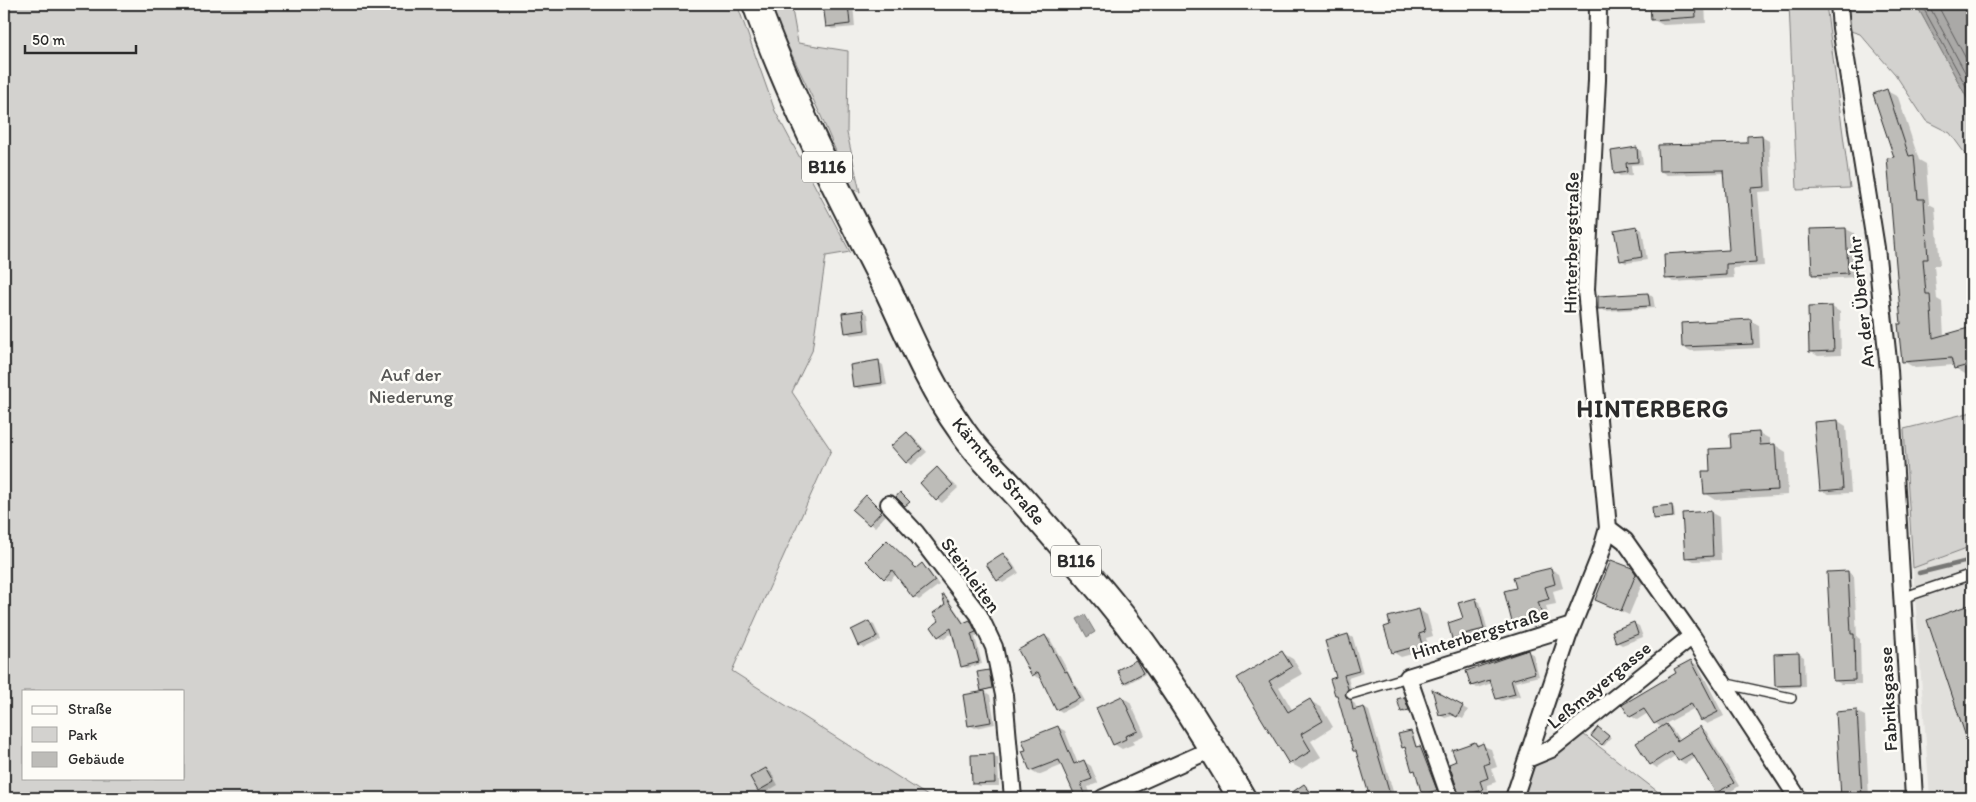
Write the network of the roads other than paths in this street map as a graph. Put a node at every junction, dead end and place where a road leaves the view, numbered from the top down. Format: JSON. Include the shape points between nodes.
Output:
{"nodes":[{"id":1,"x":756,"y":4,"type":"edge"},
{"id":2,"x":1598,"y":4,"type":"edge"},
{"id":3,"x":1839,"y":4,"type":"edge"},
{"id":4,"x":889,"y":504,"type":"dead end"},
{"id":5,"x":1608,"y":528,"type":"junction"},
{"id":6,"x":1972,"y":574,"type":"edge"},
{"id":7,"x":1902,"y":598,"type":"junction"},
{"id":8,"x":1572,"y":626,"type":"junction"},
{"id":9,"x":1692,"y":636,"type":"junction"},
{"id":10,"x":1408,"y":677,"type":"junction"},
{"id":11,"x":1723,"y":683,"type":"junction"},
{"id":12,"x":1351,"y":694,"type":"dead end"},
{"id":13,"x":1791,"y":698,"type":"dead end"},
{"id":14,"x":1212,"y":749,"type":"junction"},
{"id":15,"x":1527,"y":759,"type":"junction"},
{"id":16,"x":1133,"y":792,"type":"edge"},
{"id":17,"x":1013,"y":798,"type":"edge"},
{"id":18,"x":1103,"y":798,"type":"edge"},
{"id":19,"x":1242,"y":798,"type":"edge"},
{"id":20,"x":1450,"y":798,"type":"edge"},
{"id":21,"x":1514,"y":798,"type":"edge"},
{"id":22,"x":1798,"y":798,"type":"edge"},
{"id":23,"x":1914,"y":798,"type":"edge"}],
"edges":[{"from":1,"to":14,"type":"main road","name":"Kärntner Straße","number":"B116","via":[[790,91],[947,410],[1126,621]]},
{"from":2,"to":5,"type":"street","name":"Hinterbergstraße","via":[[1586,288]]},
{"from":3,"to":7,"type":"street","name":"An der Überfuhr","via":[[1876,248],[1894,429]]},
{"from":4,"to":17,"type":"street","name":"Steinleiten","via":[[979,615],[994,647],[1004,695]]},
{"from":5,"to":8,"type":"street","name":"Hinterbergstraße"},
{"from":5,"to":9,"type":"street","via":[[1625,541]]},
{"from":6,"to":7,"type":"lane"},
{"from":7,"to":23,"type":"street","name":"Fabriksgasse"},
{"from":8,"to":10,"type":"street","name":"Hinterbergstraße"},
{"from":8,"to":15,"type":"street","name":"Hinterbergstraße"},
{"from":9,"to":11,"type":"street"},
{"from":9,"to":15,"type":"street","name":"Leßmayergasse","via":[[1551,749]]},
{"from":10,"to":12,"type":"lane"},
{"from":10,"to":20,"type":"street","name":"Hinterbergstraße"},
{"from":11,"to":13,"type":"lane"},
{"from":11,"to":22,"type":"street"},
{"from":14,"to":16,"type":"street"},
{"from":14,"to":19,"type":"main road","name":"Kärntner Straße","number":"B116"},
{"from":15,"to":21,"type":"street","name":"Hinterbergstraße"},
{"from":16,"to":18,"type":"street"}]}
